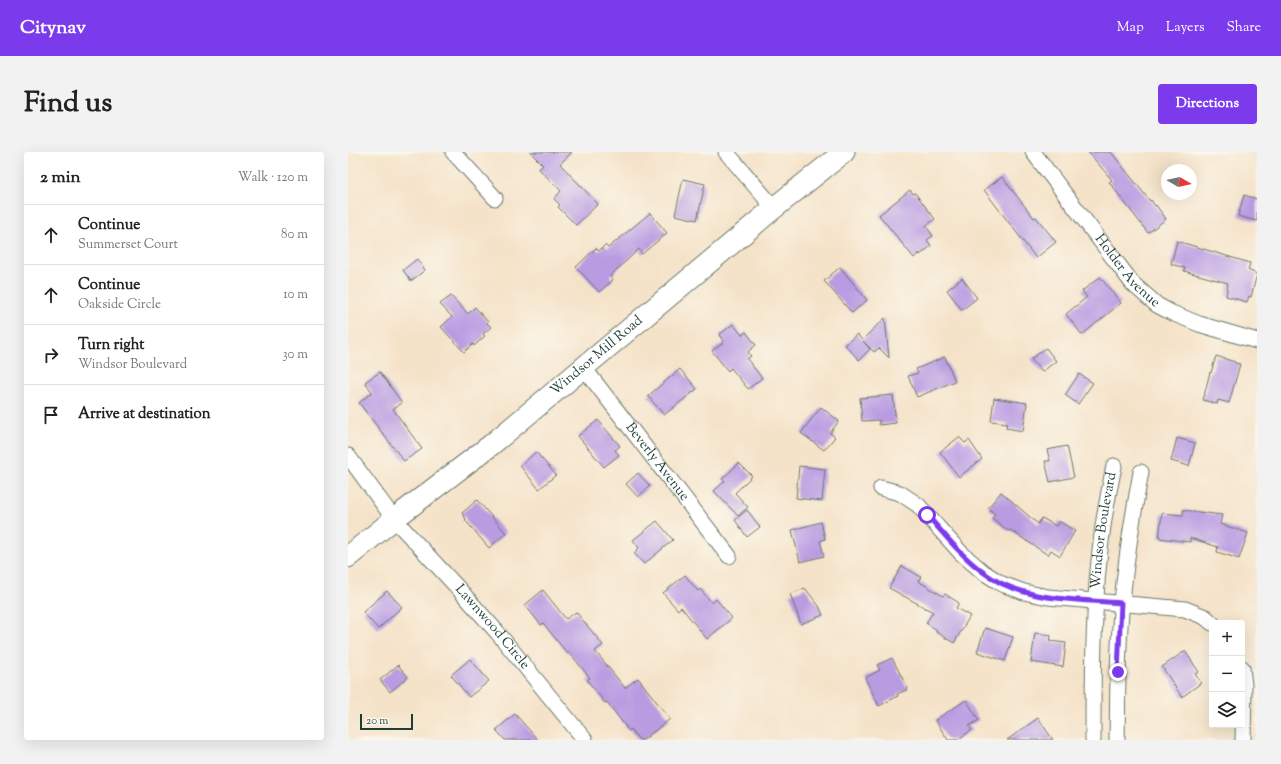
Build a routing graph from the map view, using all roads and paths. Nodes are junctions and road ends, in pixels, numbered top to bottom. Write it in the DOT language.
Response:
graph roads {
  1 [pos="453,152"];
  2 [pos="726,152"];
  3 [pos="844,152"];
  4 [pos="1033,152"];
  5 [pos="495,198"];
  6 [pos="774,208"];
  7 [pos="1257,340"];
  8 [pos="584,368"];
  9 [pos="348,456"];
  10 [pos="1114,466"];
  11 [pos="1141,472"];
  12 [pos="881,488"];
  13 [pos="394,519"];
  14 [pos="729,556"];
  15 [pos="348,558"];
  16 [pos="1096,601"];
  17 [pos="1121,603"];
  18 [pos="1209,620"];
  19 [pos="1244,692"];
  20 [pos="585,740"];
  21 [pos="1093,740"];
  22 [pos="1118,740"];
  23 [pos="1243,740"];
  1 -- 5 [label="street"];
  2 -- 6 [label="street"];
  3 -- 6 [label="main road, Windsor Mill Road"];
  4 -- 7 [label="street, Holder Avenue"];
  6 -- 8 [label="main road, Windsor Mill Road"];
  8 -- 13 [label="main road, Windsor Mill Road"];
  8 -- 14 [label="street, Beverly Avenue"];
  9 -- 13 [label="street, Lawnwood Circle"];
  10 -- 16 [label="street, Windsor Boulevard"];
  11 -- 17 [label="street, Windsor Boulevard"];
  12 -- 16 [label="street"];
  13 -- 15 [label="main road, Windsor Mill Road"];
  13 -- 20 [label="street, Lawnwood Circle"];
  16 -- 17 [label="street"];
  16 -- 21 [label="street, Windsor Boulevard"];
  17 -- 18 [label="street"];
  17 -- 22 [label="street, Windsor Boulevard"];
  19 -- 23 [label="street"];
}
